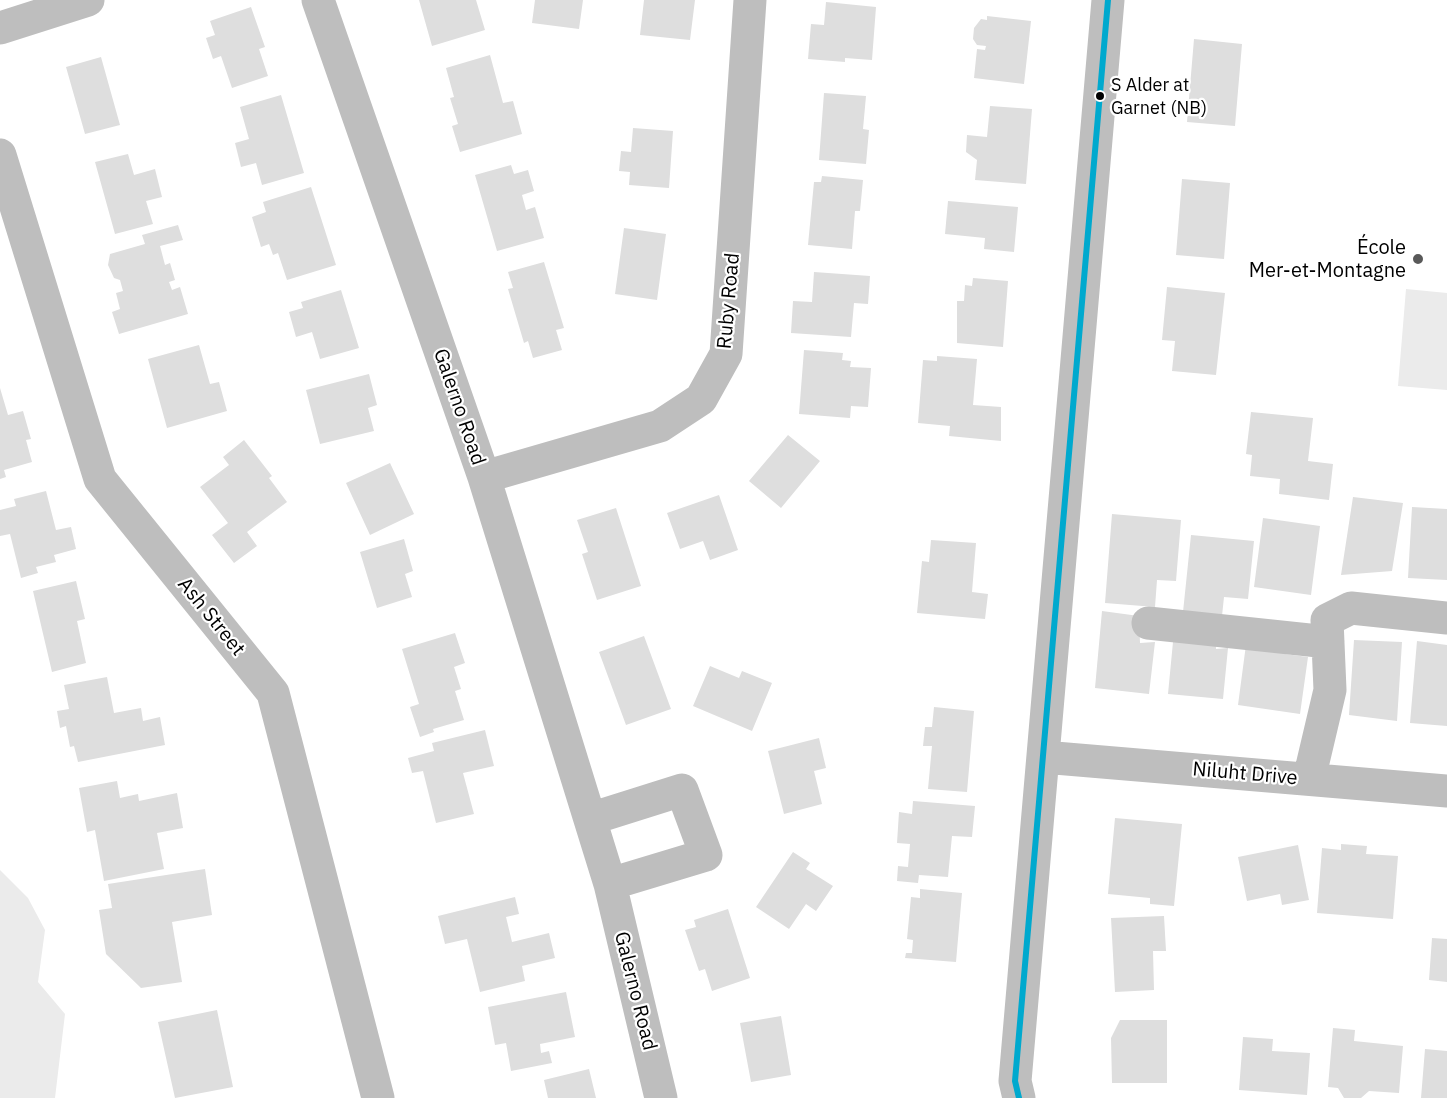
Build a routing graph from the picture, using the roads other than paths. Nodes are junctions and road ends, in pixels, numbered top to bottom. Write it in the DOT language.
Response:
graph roads {
  1 [pos="88,0"];
  2 [pos="318,0"];
  3 [pos="750,0"];
  4 [pos="1108,0"];
  5 [pos="0,28"];
  6 [pos="0,155"];
  7 [pos="484,477"];
  8 [pos="1447,618"];
  9 [pos="1148,623"];
  10 [pos="1328,642"];
  11 [pos="1043,757"];
  12 [pos="1309,779"];
  13 [pos="1447,791"];
  14 [pos="590,819"];
  15 [pos="610,884"];
  16 [pos="378,1098"];
  17 [pos="661,1098"];
  18 [pos="1019,1098"];
  1 -- 5 [label="street"];
  2 -- 7 [label="street, Galerno Road"];
  3 -- 7 [label="street, Ruby Road"];
  4 -- 11 [label="street"];
  6 -- 16 [label="street, Ash Street"];
  7 -- 14 [label="street, Galerno Road"];
  8 -- 10 [label="street"];
  9 -- 10 [label="street"];
  10 -- 12 [label="street"];
  11 -- 12 [label="street, Niluht Drive"];
  11 -- 18 [label="street"];
  12 -- 13 [label="street, Niluht Drive"];
  14 -- 15 [label="street, Galerno Road"];
  14 -- 15 [label="street"];
  15 -- 17 [label="street, Galerno Road"];
}
